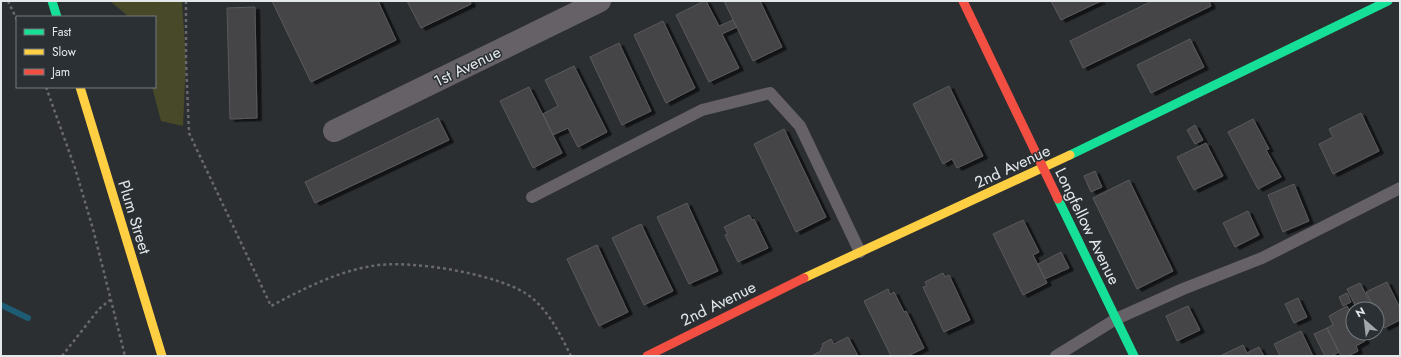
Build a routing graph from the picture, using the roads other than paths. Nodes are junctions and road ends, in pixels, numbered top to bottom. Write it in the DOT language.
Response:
graph roads {
  1 [pos="52,1"];
  2 [pos="600,1"];
  3 [pos="963,1"];
  4 [pos="1388,1"];
  5 [pos="57,16"];
  6 [pos="80,88"];
  7 [pos="334,131"];
  8 [pos="1043,168"];
  9 [pos="1400,188"];
  10 [pos="532,197"];
  11 [pos="860,252"];
  12 [pos="1116,319"];
  13 [pos="162,356"];
  14 [pos="647,356"];
  15 [pos="1056,356"];
  16 [pos="1134,356"];
  1 -- 5 [label="street"];
  2 -- 7 [label="street, 1st Avenue"];
  3 -- 8 [label="street, Longfellow Avenue"];
  4 -- 8 [label="street, 2nd Avenue"];
  6 -- 13 [label="street, Plum Street"];
  8 -- 11 [label="street, 2nd Avenue"];
  8 -- 12 [label="street, Longfellow Avenue"];
  9 -- 12 [label="lane"];
  10 -- 11 [label="lane"];
  11 -- 14 [label="street, 2nd Avenue"];
  12 -- 15 [label="lane"];
  12 -- 16 [label="street, Longfellow Avenue"];
}
